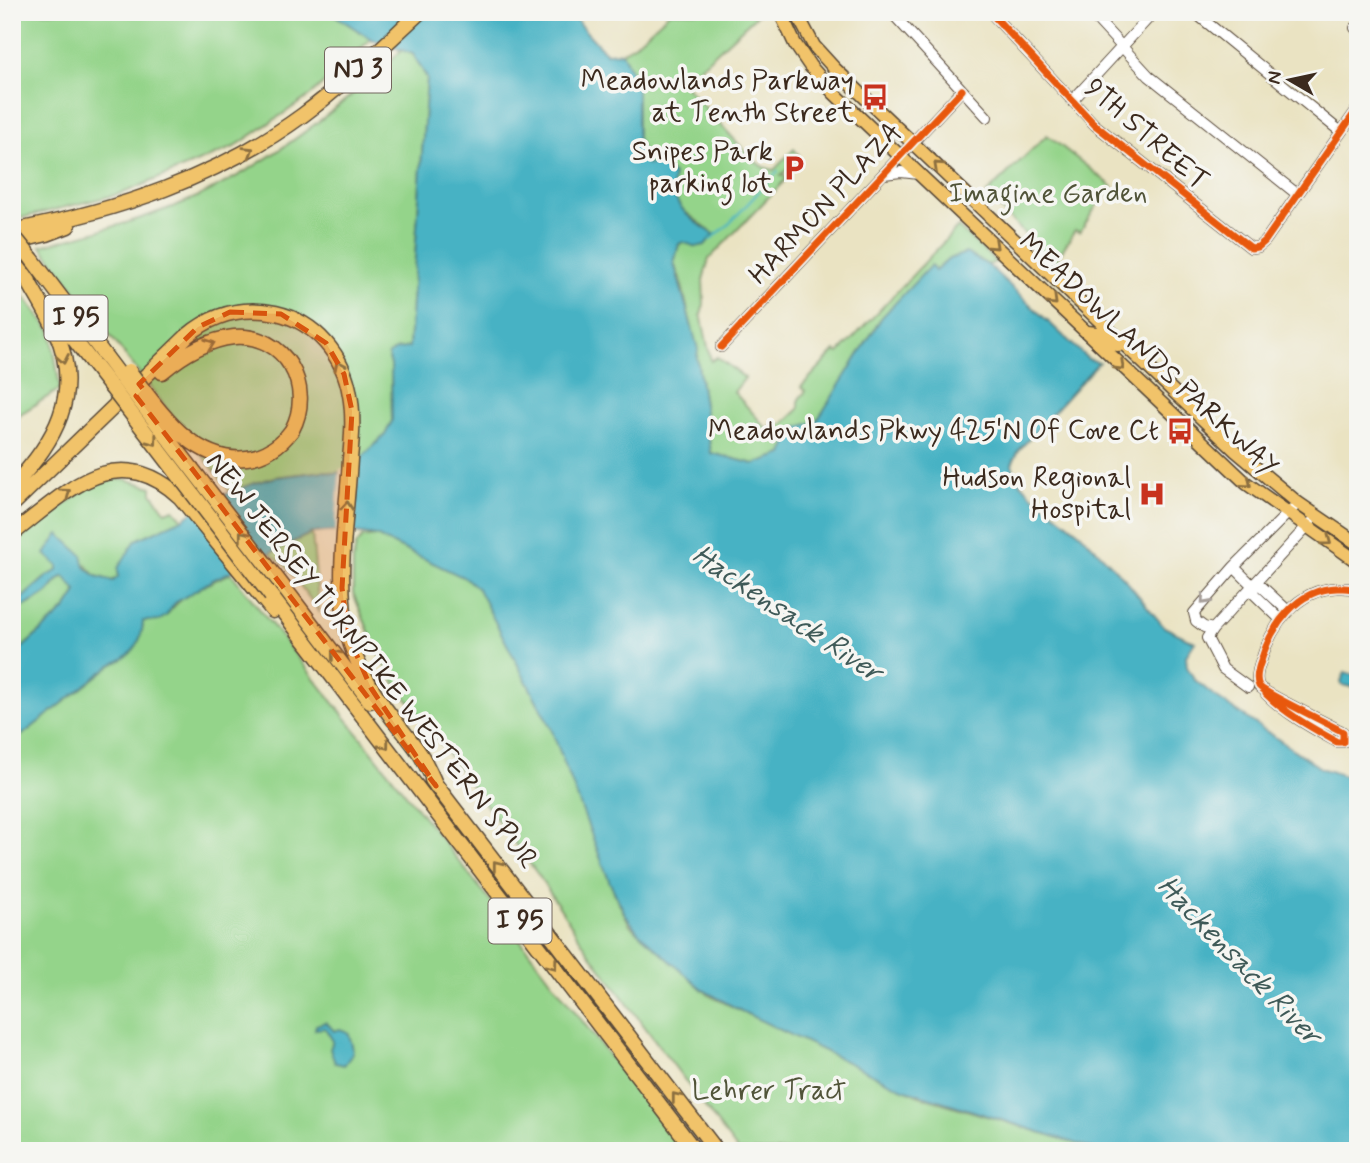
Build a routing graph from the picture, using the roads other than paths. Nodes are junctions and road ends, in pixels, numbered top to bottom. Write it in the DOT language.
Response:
graph roads {
  1 [pos="420,12"];
  2 [pos="780,12"];
  3 [pos="796,12"];
  4 [pos="891,12"];
  5 [pos="990,12"];
  6 [pos="1090,12"];
  7 [pos="1154,12"];
  8 [pos="1194,12"];
  9 [pos="1123,48"];
  10 [pos="962,90"];
  11 [pos="1072,101"];
  12 [pos="1358,108"];
  13 [pos="987,117"];
  14 [pos="1340,132"];
  15 [pos="913,143"];
  16 [pos="900,156"];
  17 [pos="883,174"];
  18 [pos="919,174"];
  19 [pos="1297,194"];
  20 [pos="114,206"];
  21 [pos="12,232"];
  22 [pos="12,242"];
  23 [pos="14,260"];
  24 [pos="25,275"];
  25 [pos="1085,332"];
  26 [pos="1126,344"];
  27 [pos="721,347"];
  28 [pos="120,378"];
  29 [pos="12,487"];
  30 [pos="1298,503"];
  31 [pos="12,505"];
  32 [pos="1288,514"];
  33 [pos="12,516"];
  34 [pos="1316,516"];
  35 [pos="1306,526"];
  36 [pos="12,534"];
  37 [pos="1358,544"];
  38 [pos="1358,562"];
  39 [pos="1234,568"];
  40 [pos="1252,585"];
  41 [pos="1358,591"];
  42 [pos="274,595"];
  43 [pos="1288,611"];
  44 [pos="1281,620"];
  45 [pos="1213,629"];
  46 [pos="1248,687"];
  47 [pos="1266,694"];
  48 [pos="436,786"];
  49 [pos="695,1151"];
  50 [pos="717,1151"];
  20 -- 1 [label="highway, NJ 3, one-way"];
  2 -- 16 [label="main road, MEADOWLANDS PARKWAY"];
  3 -- 15 [label="main road, MEADOWLANDS PARKWAY"];
  4 -- 10 [label="street"];
  5 -- 11 [label="street, 9TH STREET"];
  6 -- 9 [label="street"];
  7 -- 9 [label="street"];
  8 -- 14 [label="street"];
  9 -- 11 [label="street"];
  9 -- 19 [label="street"];
  10 -- 13 [label="street"];
  10 -- 15 [label="street, HARMON PLAZA"];
  11 -- 19 [label="street, 9TH STREET"];
  12 -- 14 [label="street"];
  14 -- 19 [label="street"];
  15 -- 16 [label="street, HARMON PLAZA"];
  26 -- 15 [label="main road, MEADOWLANDS PARKWAY, one-way"];
  16 -- 17 [label="street, HARMON PLAZA"];
  16 -- 18 [label="main road, MEADOWLANDS PARKWAY"];
  17 -- 18 [label="street"];
  17 -- 27 [label="street, HARMON PLAZA"];
  18 -- 25 [label="main road, MEADOWLANDS PARKWAY, one-way"];
  20 -- 21 [label="highway, NJ 3"];
  20 -- 22 [label="highway"];
  21 -- 28 [label="highway, NEW JERSEY TURNPIKE WESTERN SPUR / I 95, bridge"];
  23 -- 24 [label="highway, NEW JERSEY TURNPIKE WESTERN SPUR / I 95"];
  24 -- 28 [label="highway, NEW JERSEY TURNPIKE WESTERN SPUR / I 95"];
  24 -- 29 [label="highway, one-way"];
  25 -- 26 [label="main road"];
  25 -- 32 [label="main road, MEADOWLANDS PARKWAY, one-way"];
  26 -- 30 [label="main road, MEADOWLANDS PARKWAY"];
  33 -- 28 [label="highway, one-way, bridge"];
  28 -- 42 [label="highway, NEW JERSEY TURNPIKE WESTERN SPUR / I 95, bridge"];
  30 -- 32 [label="street"];
  30 -- 34 [label="main road, MEADOWLANDS PARKWAY"];
  48 -- 31 [label="highway, one-way"];
  32 -- 35 [label="main road, MEADOWLANDS PARKWAY"];
  32 -- 39 [label="street"];
  34 -- 35 [label="street"];
  34 -- 37 [label="main road, MEADOWLANDS PARKWAY"];
  35 -- 38 [label="main road, MEADOWLANDS PARKWAY, one-way"];
  35 -- 40 [label="street"];
  36 -- 42 [label="highway, one-way"];
  39 -- 40 [label="street"];
  39 -- 45 [label="street, one-way"];
  40 -- 43 [label="street"];
  40 -- 44 [label="street"];
  40 -- 45 [label="street"];
  41 -- 43 [label="street"];
  48 -- 42 [label="highway, NEW JERSEY TURNPIKE WESTERN SPUR / I 95, one-way"];
  42 -- 49 [label="highway, NEW JERSEY TURNPIKE WESTERN SPUR / I 95, one-way"];
  43 -- 44 [label="street"];
  44 -- 47 [label="street"];
  45 -- 46 [label="street"];
  47 -- 47 [label="street"];
  50 -- 48 [label="highway, NEW JERSEY TURNPIKE WESTERN SPUR / I 95, one-way"];
}
